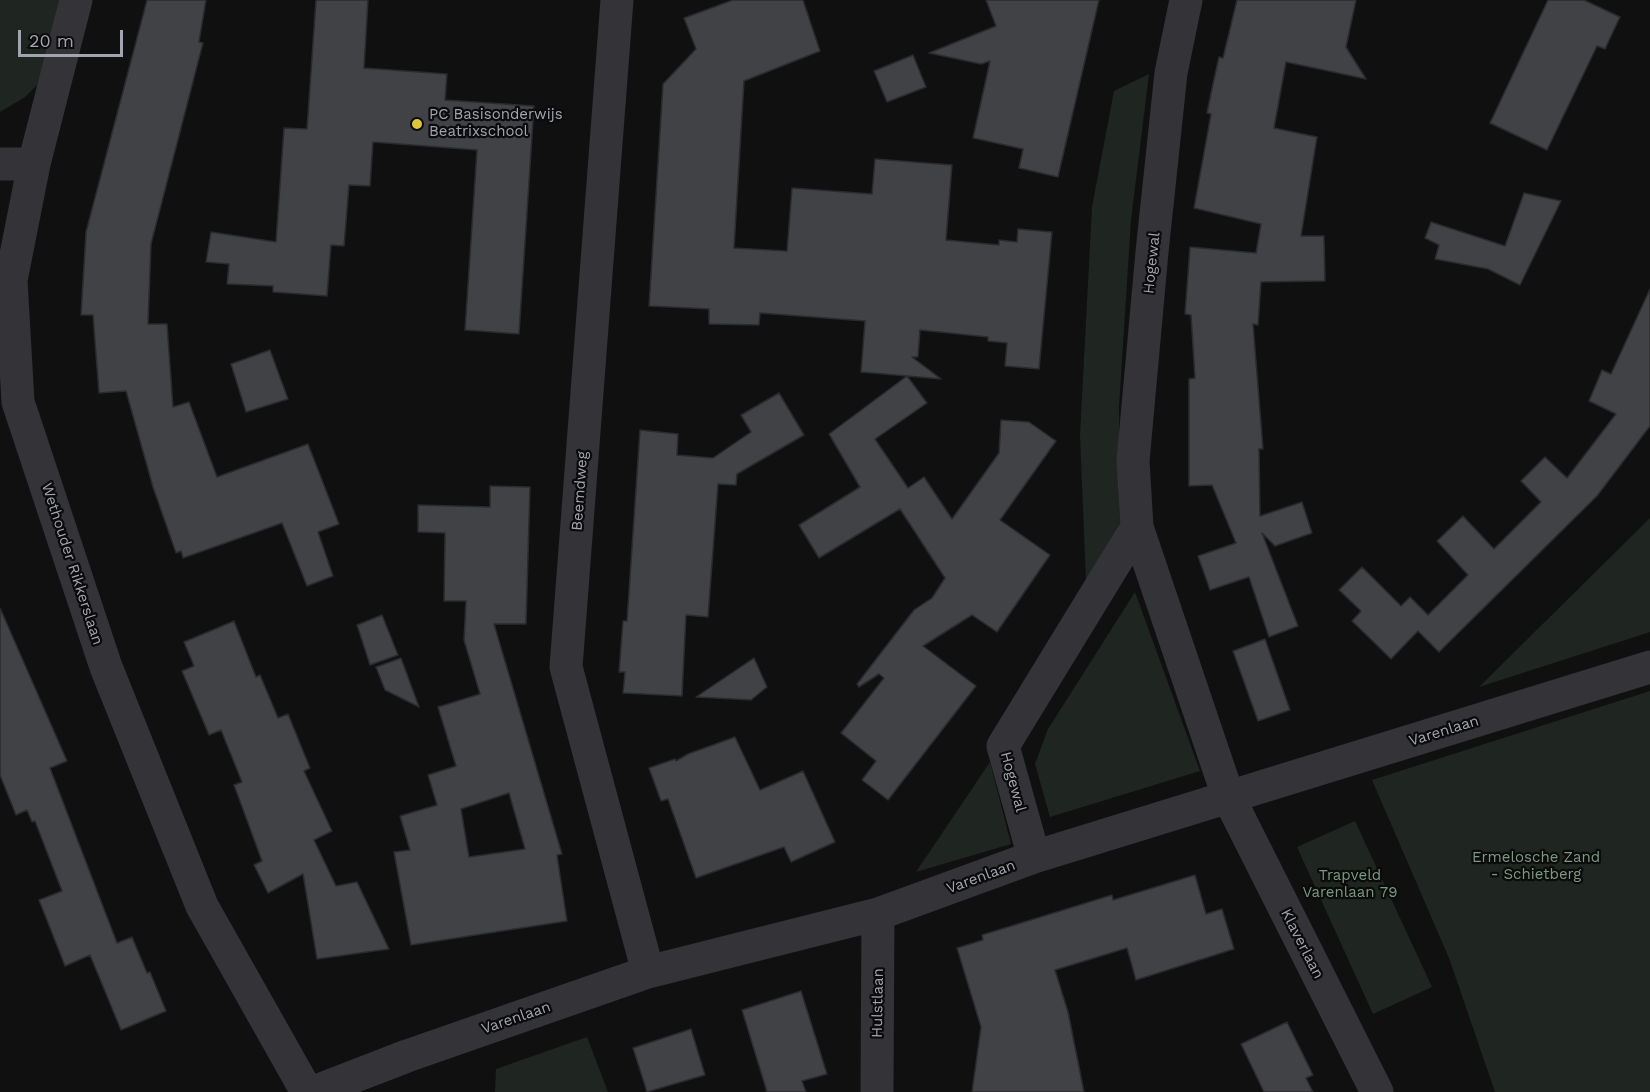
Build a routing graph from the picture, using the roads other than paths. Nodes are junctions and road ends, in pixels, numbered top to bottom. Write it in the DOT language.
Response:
graph roads {
  1 [pos="76,0"];
  2 [pos="617,0"];
  3 [pos="1186,0"];
  4 [pos="0,164"];
  5 [pos="34,164"];
  6 [pos="1137,527"];
  7 [pos="1650,667"];
  8 [pos="1228,796"];
  9 [pos="1034,857"];
  10 [pos="879,914"];
  11 [pos="648,972"];
  12 [pos="308,1092"];
  13 [pos="314,1092"];
  14 [pos="877,1092"];
  15 [pos="1377,1092"];
  1 -- 5 [label="street, Wethouder Rikkerslaan"];
  2 -- 11 [label="street, Beemdweg"];
  3 -- 6 [label="street, Hogewal"];
  4 -- 5 [label="street"];
  5 -- 12 [label="street, Wethouder Rikkerslaan"];
  6 -- 8 [label="street, Hogewal"];
  6 -- 9 [label="street, Hogewal"];
  7 -- 8 [label="street, Varenlaan"];
  8 -- 9 [label="street, Varenlaan"];
  8 -- 15 [label="street, Klaverlaan"];
  9 -- 10 [label="street, Varenlaan"];
  10 -- 11 [label="street, Varenlaan"];
  10 -- 14 [label="street, Hulstlaan"];
  11 -- 13 [label="street, Varenlaan"];
}
